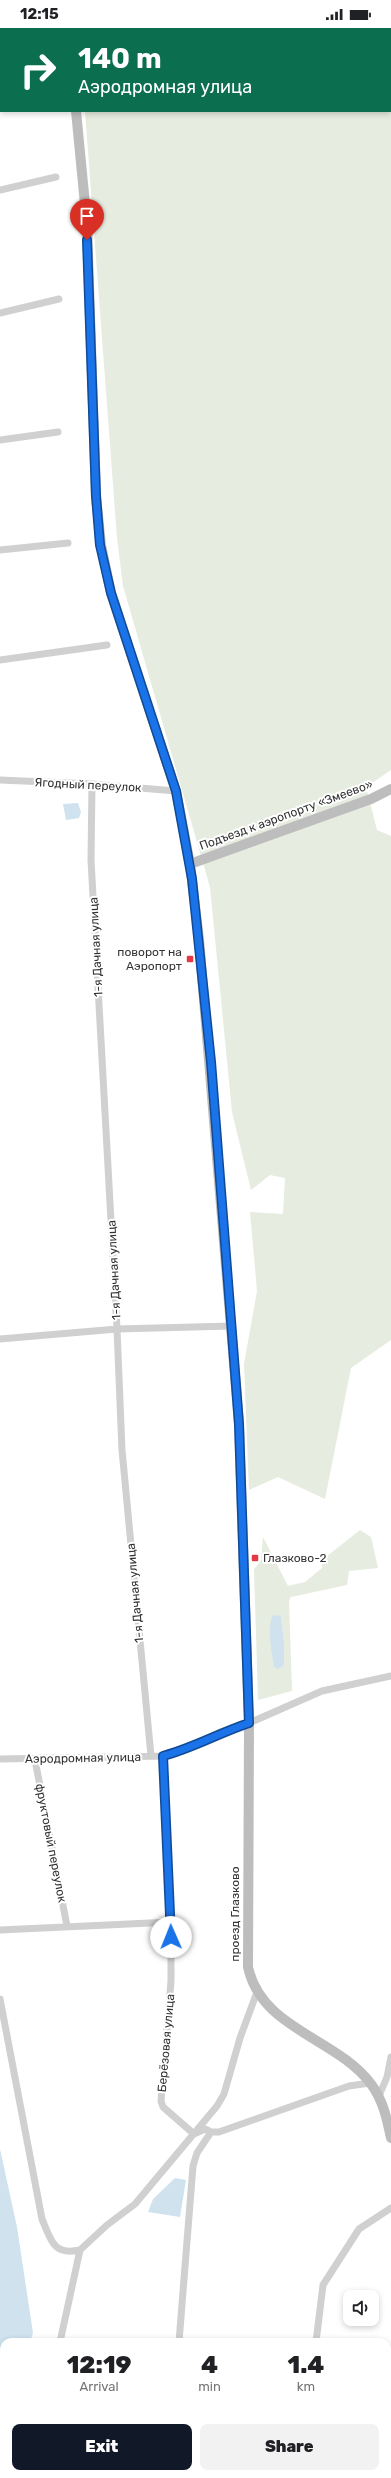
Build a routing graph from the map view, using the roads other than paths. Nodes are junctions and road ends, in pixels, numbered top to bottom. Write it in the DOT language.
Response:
graph roads {
  1 [pos="76,112"];
  2 [pos="56,177"];
  3 [pos="0,190"];
  4 [pos="59,299"];
  5 [pos="0,313"];
  6 [pos="58,432"];
  7 [pos="0,440"];
  8 [pos="68,543"];
  9 [pos="0,550"];
  10 [pos="107,645"];
  11 [pos="0,660"];
  12 [pos="0,780"];
  13 [pos="92,784"];
  14 [pos="391,789"];
  15 [pos="176,791"];
  16 [pos="190,864"];
  17 [pos="232,1326"];
  18 [pos="117,1328"];
  19 [pos="0,1339"];
  20 [pos="391,1676"];
  21 [pos="249,1723"];
  22 [pos="150,1756"];
  23 [pos="163,1756"];
  24 [pos="0,1759"];
  25 [pos="35,1760"];
  26 [pos="171,1922"];
  27 [pos="67,1926"];
  28 [pos="0,1930"];
  29 [pos="257,1992"];
  30 [pos="0,2000"];
  31 [pos="391,2057"];
  32 [pos="370,2082"];
  33 [pos="379,2096"];
  34 [pos="211,2132"];
  35 [pos="194,2134"];
  36 [pos="391,2138"];
  37 [pos="391,2208"];
  38 [pos="80,2250"];
  39 [pos="61,2338"];
  40 [pos="179,2338"];
  41 [pos="316,2338"];
  1 -- 15 [label="main road, проезд Глазково"];
  2 -- 3 [label="street"];
  4 -- 5 [label="street"];
  6 -- 7 [label="street"];
  8 -- 9 [label="street"];
  10 -- 11 [label="street"];
  12 -- 13 [label="street, Ягодный переулок"];
  13 -- 15 [label="street, Ягодный переулок"];
  13 -- 18 [label="street, 1-я Дачная улица"];
  14 -- 16 [label="main road, Подъезд к аэропорту «Змеево»"];
  15 -- 16 [label="main road, проезд Глазково"];
  16 -- 17 [label="main road, проезд Глазково"];
  17 -- 18 [label="street"];
  17 -- 21 [label="main road, проезд Глазково"];
  18 -- 19 [label="street"];
  18 -- 22 [label="street, 1-я Дачная улица"];
  20 -- 21 [label="street, Аэродромная улица"];
  21 -- 23 [label="street, Аэродромная улица"];
  21 -- 29 [label="main road, проезд Глазково"];
  22 -- 23 [label="street, Аэродромная улица"];
  22 -- 25 [label="street, Аэродромная улица"];
  23 -- 26 [label="street"];
  24 -- 25 [label="street, Аэродромная улица"];
  25 -- 27 [label="street, фруктовый переулок"];
  26 -- 27 [label="street"];
  26 -- 35 [label="street, Берёзовая улица"];
  27 -- 28 [label="street"];
  29 -- 32 [label="main road, проезд Глазково"];
  29 -- 35 [label="street"];
  30 -- 38 [label="street"];
  31 -- 33 [label="street"];
  32 -- 33 [label="main road, проезд Глазково"];
  32 -- 34 [label="street"];
  33 -- 36 [label="main road, проезд Глазково"];
  34 -- 35 [label="street"];
  34 -- 40 [label="street"];
  35 -- 38 [label="street"];
  37 -- 41 [label="street"];
  38 -- 39 [label="street"];
}
